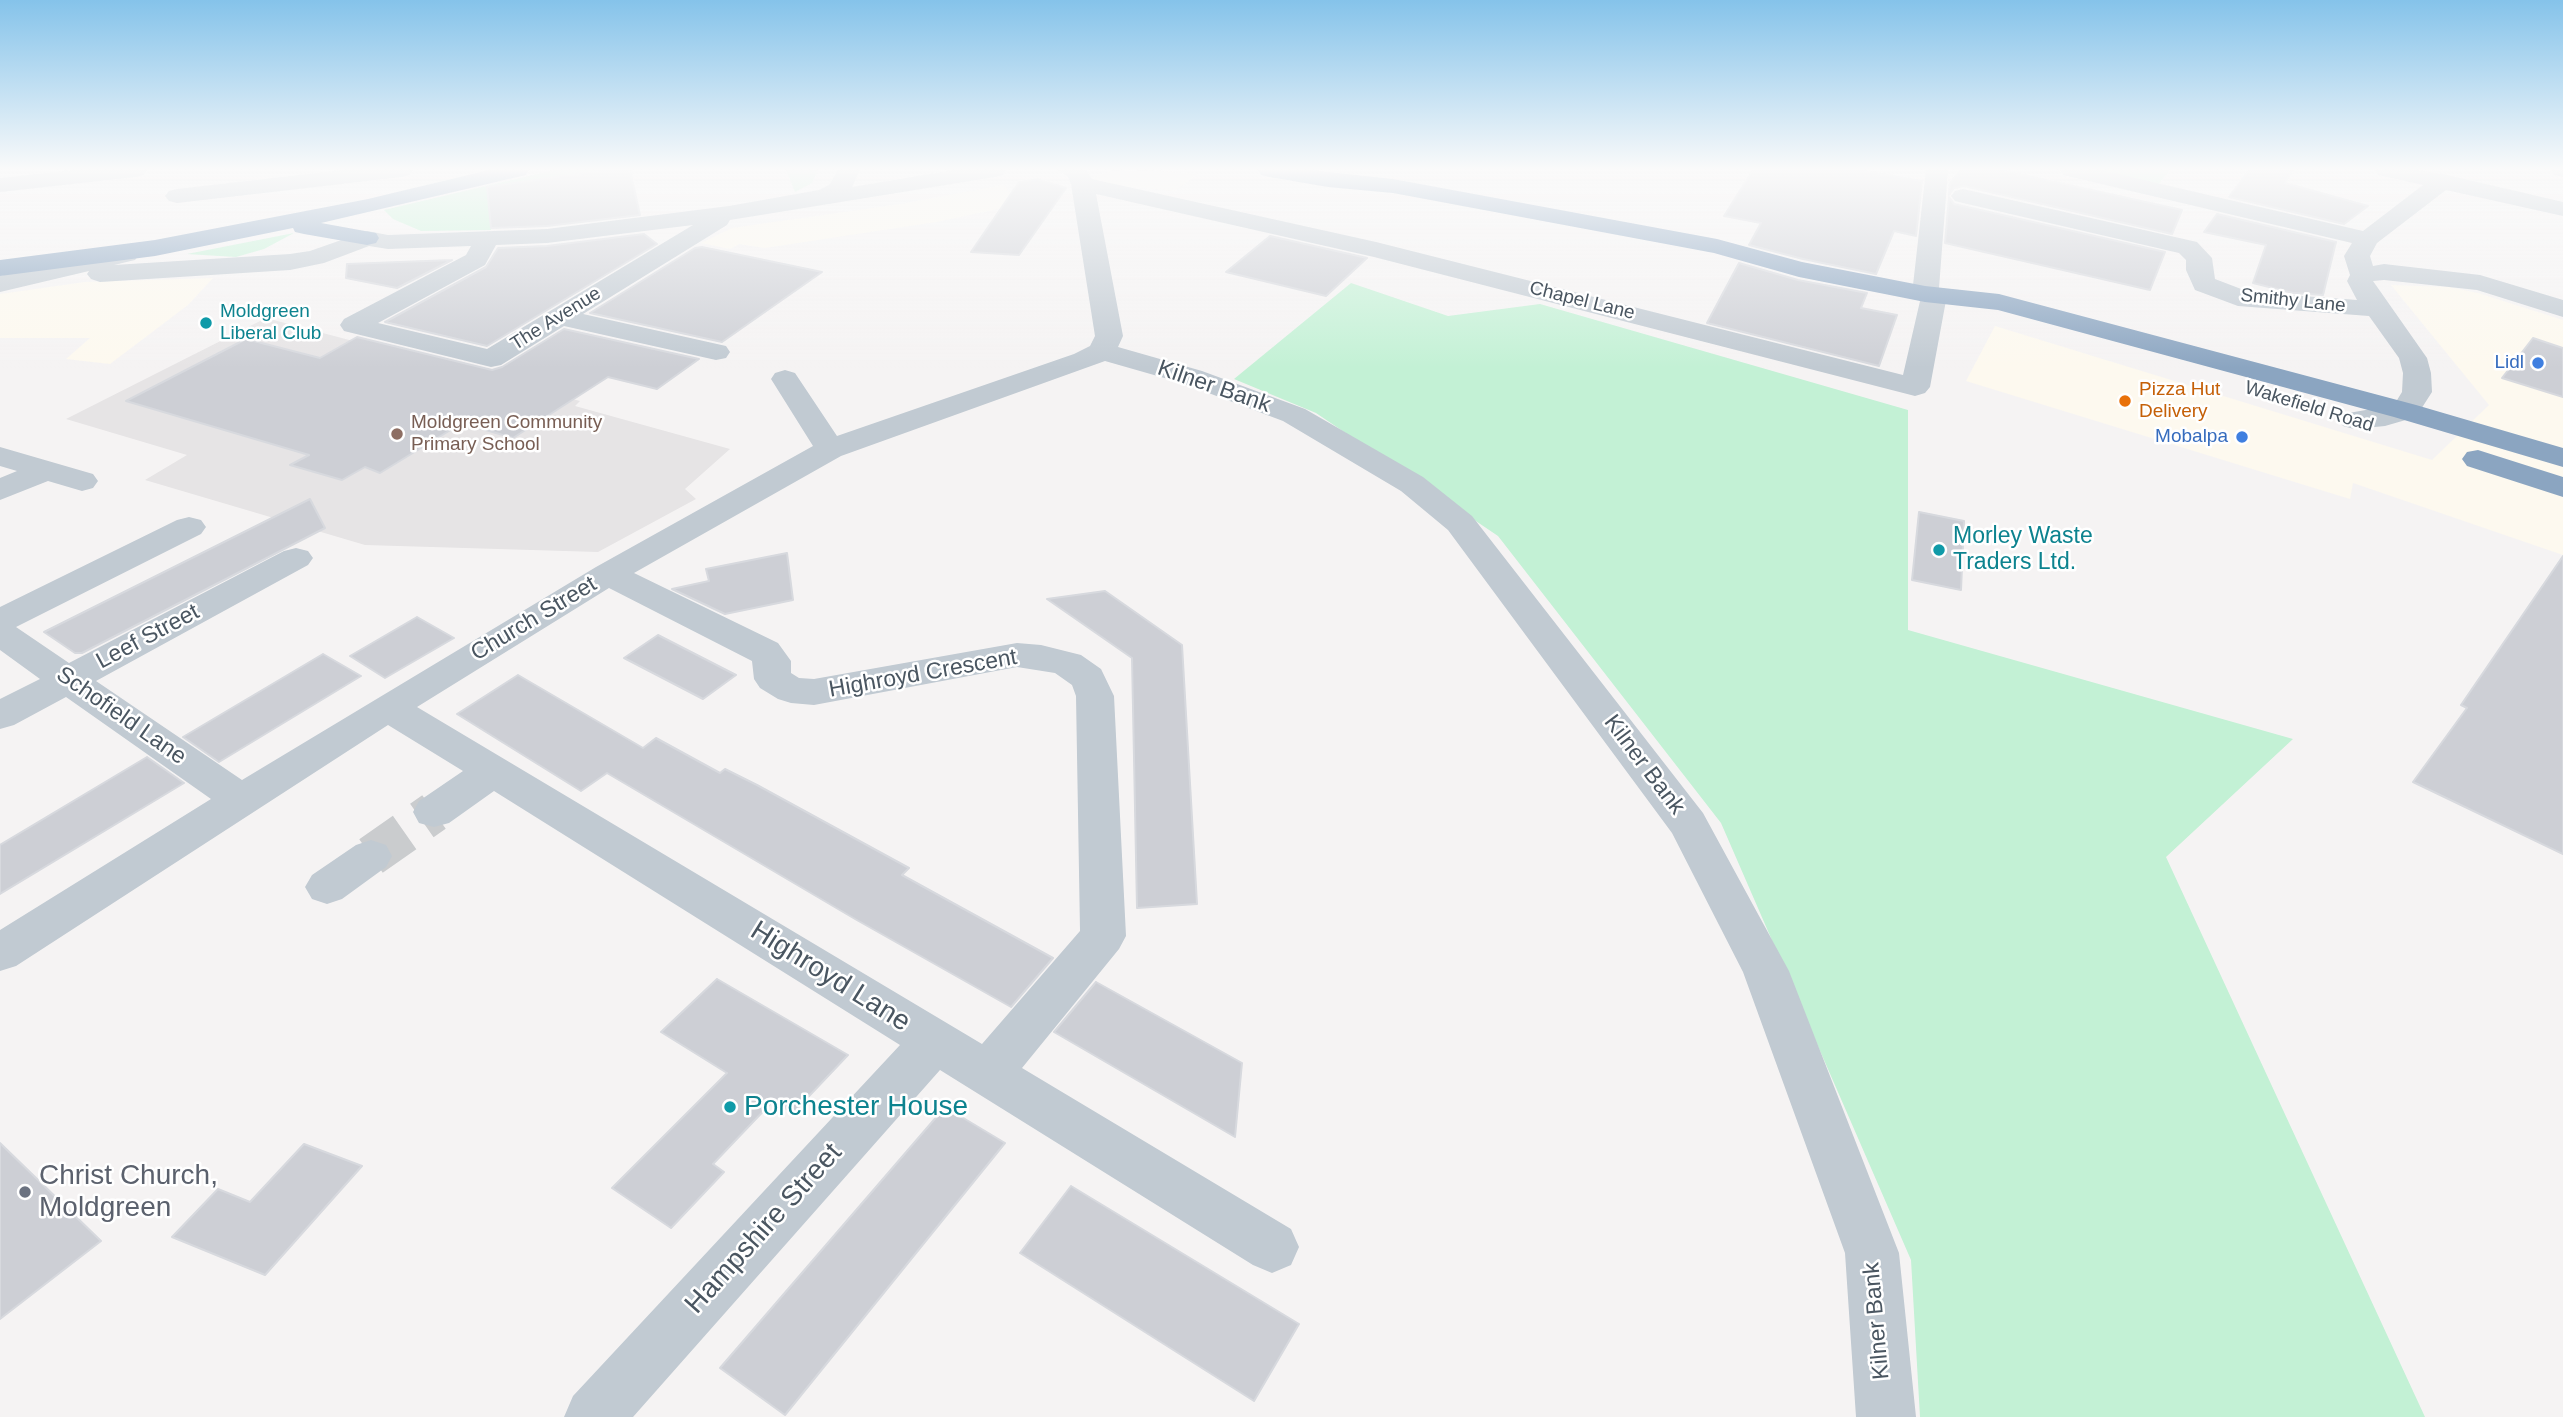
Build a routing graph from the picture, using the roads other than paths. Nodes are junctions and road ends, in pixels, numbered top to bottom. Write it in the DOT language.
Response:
graph roads {
  1 [pos="104,236"];
  2 [pos="218,236"];
  3 [pos="359,236"];
  4 [pos="517,236"];
  5 [pos="692,236"];
  6 [pos="1088,236"];
  7 [pos="1320,236"];
  8 [pos="1586,236"];
  9 [pos="1933,236"];
  10 [pos="2110,236"];
  11 [pos="2355,236"];
  12 [pos="2370,236"];
  13 [pos="368,238"];
  14 [pos="483,238"];
  15 [pos="2367,239"];
  16 [pos="67,242"];
  17 [pos="155,248"];
  18 [pos="0,249"];
  19 [pos="0,263"];
  20 [pos="0,268"];
  21 [pos="100,274"];
  22 [pos="2363,275"];
  23 [pos="0,284"];
  24 [pos="1929,294"];
  25 [pos="2378,309"];
  26 [pos="2563,309"];
  27 [pos="561,317"];
  28 [pos="1102,351"];
  29 [pos="716,352"];
  30 [pos="785,379"];
  31 [pos="2405,411"];
  32 [pos="2354,420"];
  33 [pos="830,449"];
  34 [pos="0,456"];
  35 [pos="2563,458"];
  36 [pos="46,470"];
  37 [pos="82,481"];
  38 [pos="2563,487"];
  39 [pos="0,490"];
  40 [pos="189,527"];
  41 [pos="296,558"];
  42 [pos="608,574"];
  43 [pos="0,621"];
  44 [pos="0,633"];
  45 [pos="68,680"];
  46 [pos="388,706"];
  47 [pos="0,716"];
  48 [pos="494,770"];
  49 [pos="241,800"];
  50 [pos="435,812"];
  51 [pos="372,856"];
  52 [pos="327,887"];
  53 [pos="0,953"];
  54 [pos="935,1041"];
  55 [pos="988,1073"];
  56 [pos="1272,1247"];
  57 [pos="594,1417"];
  58 [pos="1886,1417"];
  1 -- 16 [label="highway"];
  2 -- 17 [label="highway"];
  3 -- 13 [label="highway"];
  4 -- 14 [label="street"];
  5 -- 27 [label="street, The Avenue"];
  6 -- 28 [label="street"];
  7 -- 24 [label="street, Chapel Lane"];
  8 -- 24 [label="highway, Wakefield Road"];
  9 -- 24 [label="street"];
  10 -- 25 [label="street, Smithy Lane"];
  11 -- 15 [label="street"];
  12 -- 15 [label="street"];
  13 -- 14 [label="street"];
  13 -- 21 [label="street"];
  14 -- 27 [label="street, The Avenue"];
  15 -- 22 [label="street, Smithy Lane"];
  16 -- 18 [label="highway"];
  16 -- 19 [label="street"];
  17 -- 20 [label="highway"];
  17 -- 23 [label="street"];
  22 -- 25 [label="street, Smithy Lane"];
  22 -- 26 [label="street"];
  24 -- 31 [label="highway, Wakefield Road"];
  24 -- 32 [label="highway, Wakefield Road"];
  25 -- 31 [label="street, Smithy Lane"];
  27 -- 29 [label="street"];
  28 -- 33 [label="street, Church Street"];
  28 -- 58 [label="street, Kilner Bank"];
  30 -- 33 [label="street"];
  31 -- 32 [label="street"];
  31 -- 35 [label="highway, Wakefield Road"];
  32 -- 38 [label="highway, Wakefield Road"];
  33 -- 42 [label="street, Church Street"];
  34 -- 36 [label="street"];
  36 -- 37 [label="street"];
  36 -- 39 [label="street"];
  40 -- 43 [label="street"];
  41 -- 45 [label="street, Leef Street"];
  42 -- 46 [label="street, Church Street"];
  42 -- 55 [label="street, Highroyd Crescent"];
  44 -- 45 [label="street, Schofield Lane"];
  45 -- 47 [label="street, Leef Street"];
  45 -- 49 [label="street, Schofield Lane"];
  46 -- 48 [label="street, Highroyd Lane"];
  46 -- 49 [label="street, Church Street"];
  48 -- 50 [label="street"];
  48 -- 54 [label="street, Highroyd Lane"];
  49 -- 53 [label="street, Church Street"];
  51 -- 52 [label="street"];
  54 -- 55 [label="street, Highroyd Lane"];
  54 -- 57 [label="street, Hampshire Street"];
  55 -- 56 [label="street, Highroyd Lane"];
}
